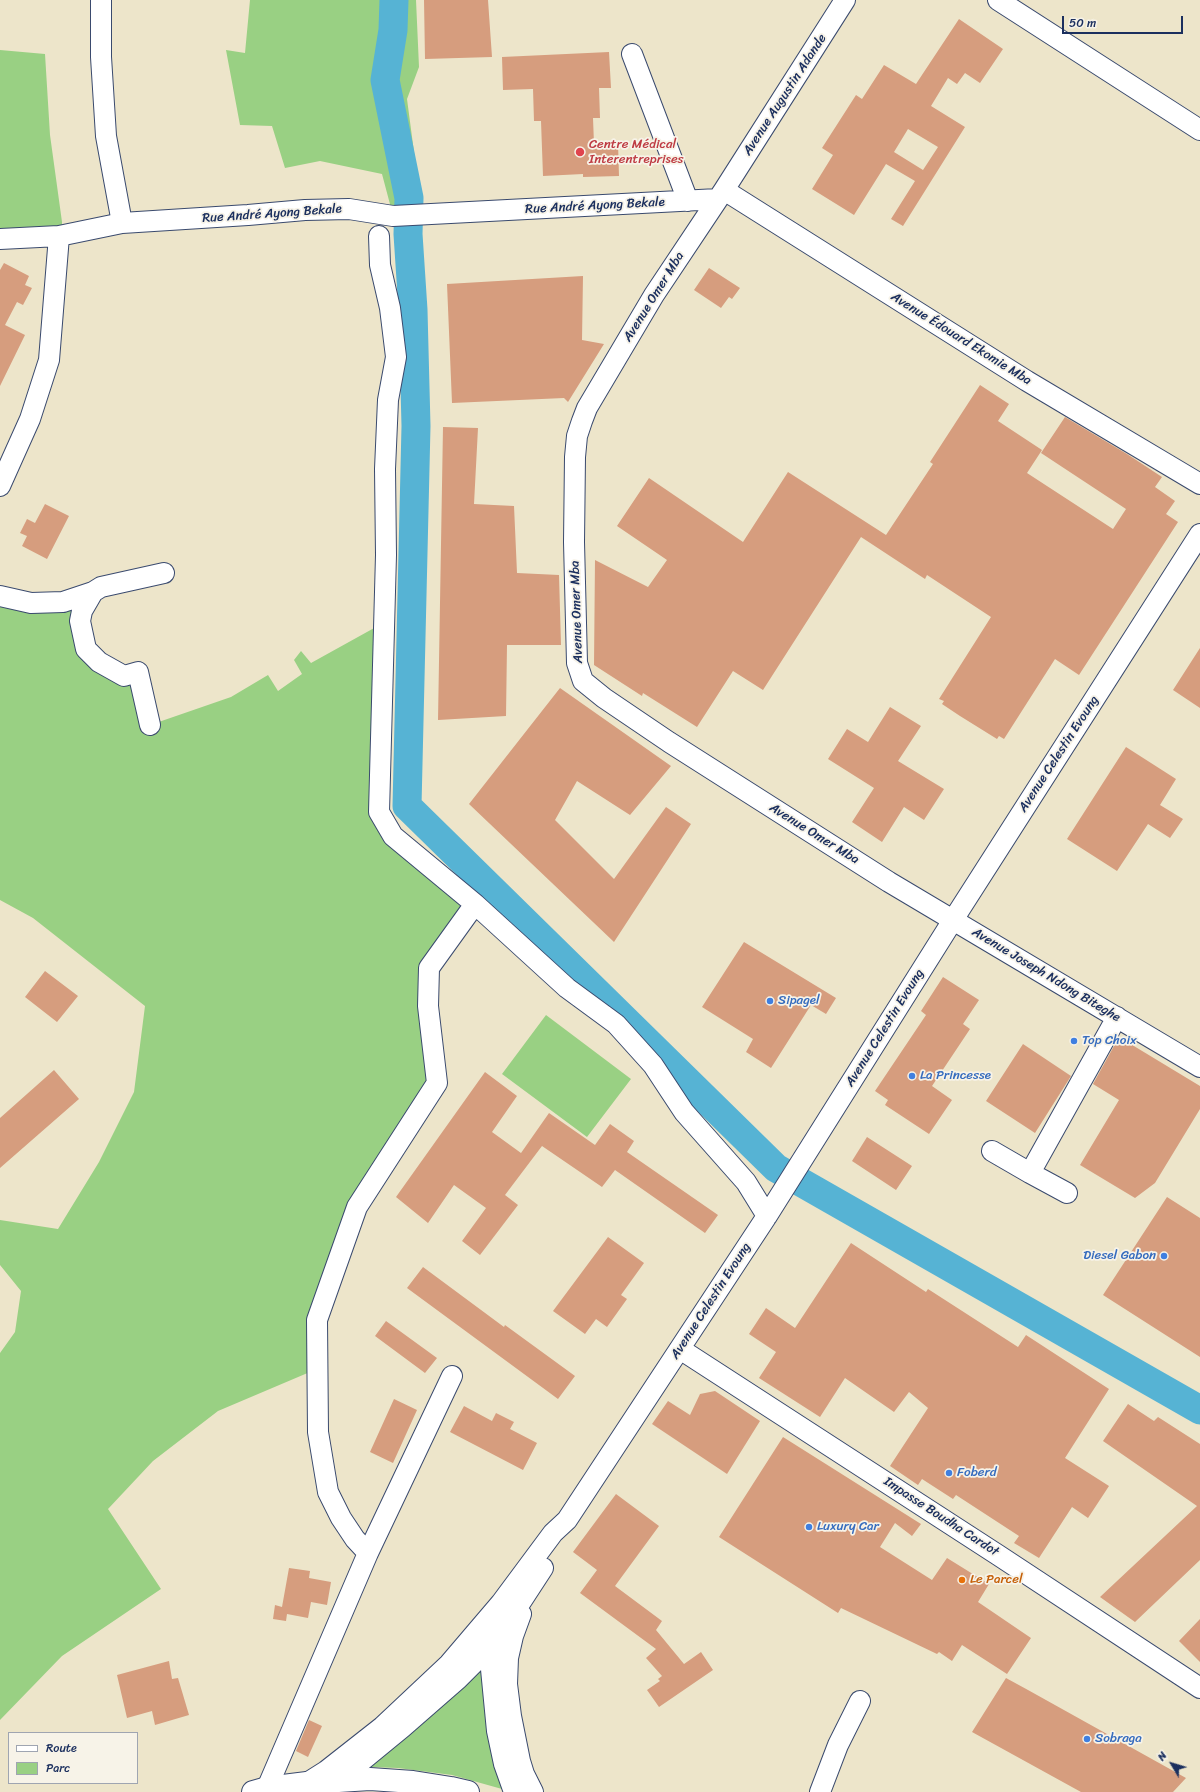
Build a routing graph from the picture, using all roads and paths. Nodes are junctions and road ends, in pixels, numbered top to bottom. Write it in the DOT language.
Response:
graph roads {
  1 [pos="101,0"];
  2 [pos="845,0"];
  3 [pos="998,0"];
  4 [pos="632,54"];
  5 [pos="1200,130"];
  6 [pos="721,195"];
  7 [pos="688,201"];
  8 [pos="122,223"];
  9 [pos="59,236"];
  10 [pos="378,236"];
  11 [pos="0,239"];
  12 [pos="1200,484"];
  13 [pos="0,486"];
  14 [pos="1200,534"];
  15 [pos="164,573"];
  16 [pos="93,592"];
  17 [pos="0,596"];
  18 [pos="150,725"];
  19 [pos="475,904"];
  20 [pos="953,920"];
  21 [pos="1117,1017"];
  22 [pos="1200,1067"];
  23 [pos="992,1151"];
  24 [pos="1030,1173"];
  25 [pos="1067,1193"];
  26 [pos="767,1216"];
  27 [pos="680,1349"];
  28 [pos="452,1376"];
  29 [pos="567,1520"];
  30 [pos="368,1553"];
  31 [pos="534,1581"];
  32 [pos="501,1603"];
  33 [pos="493,1642"];
  34 [pos="1200,1688"];
  35 [pos="860,1701"];
  36 [pos="336,1782"];
  37 [pos="307,1783"];
  38 [pos="260,1790"];
  39 [pos="468,1792"];
  40 [pos="514,1792"];
  41 [pos="533,1792"];
  42 [pos="820,1792"];
  1 -- 8 [label="street"];
  2 -- 6 [label="street, Avenue Augustin Adande"];
  3 -- 5 [label="street"];
  4 -- 7 [label="street"];
  6 -- 7 [label="street, Rue André Ayong Bekale"];
  6 -- 12 [label="street, Avenue Édouard Ekomie Mba"];
  6 -- 20 [label="street, Avenue Omer Mba"];
  7 -- 8 [label="street, Rue André Ayong Bekale"];
  8 -- 9 [label="street, Rue André Ayong Bekale"];
  9 -- 11 [label="street, Rue André Ayong Bekale"];
  9 -- 13 [label="street"];
  10 -- 19 [label="street"];
  14 -- 20 [label="street, Avenue Celestin Evoung"];
  15 -- 16 [label="street"];
  16 -- 17 [label="street"];
  16 -- 18 [label="street"];
  19 -- 26 [label="street"];
  19 -- 30 [label="street"];
  20 -- 21 [label="street, Avenue Joseph Ndong Biteghe"];
  20 -- 26 [label="street, Avenue Celestin Evoung"];
  21 -- 22 [label="street, Avenue Joseph Ndong Biteghe"];
  21 -- 24 [label="street"];
  23 -- 24 [label="street"];
  24 -- 25 [label="street"];
  26 -- 27 [label="street, Avenue Celestin Evoung"];
  27 -- 29 [label="street, Avenue Celestin Evoung"];
  27 -- 34 [label="street, Impasse Boudha Cardot"];
  28 -- 30 [label="street"];
  29 -- 31 [label="street"];
  29 -- 32 [label="street"];
  30 -- 38 [label="street"];
  31 -- 33 [label="street"];
  31 -- 41 [label="street"];
  32 -- 33 [label="street"];
  32 -- 37 [label="street"];
  33 -- 36 [label="street"];
  33 -- 40 [label="street"];
  35 -- 42 [label="street"];
  36 -- 37 [label="main road"];
  36 -- 39 [label="main road"];
  37 -- 38 [label="main road"];
}
